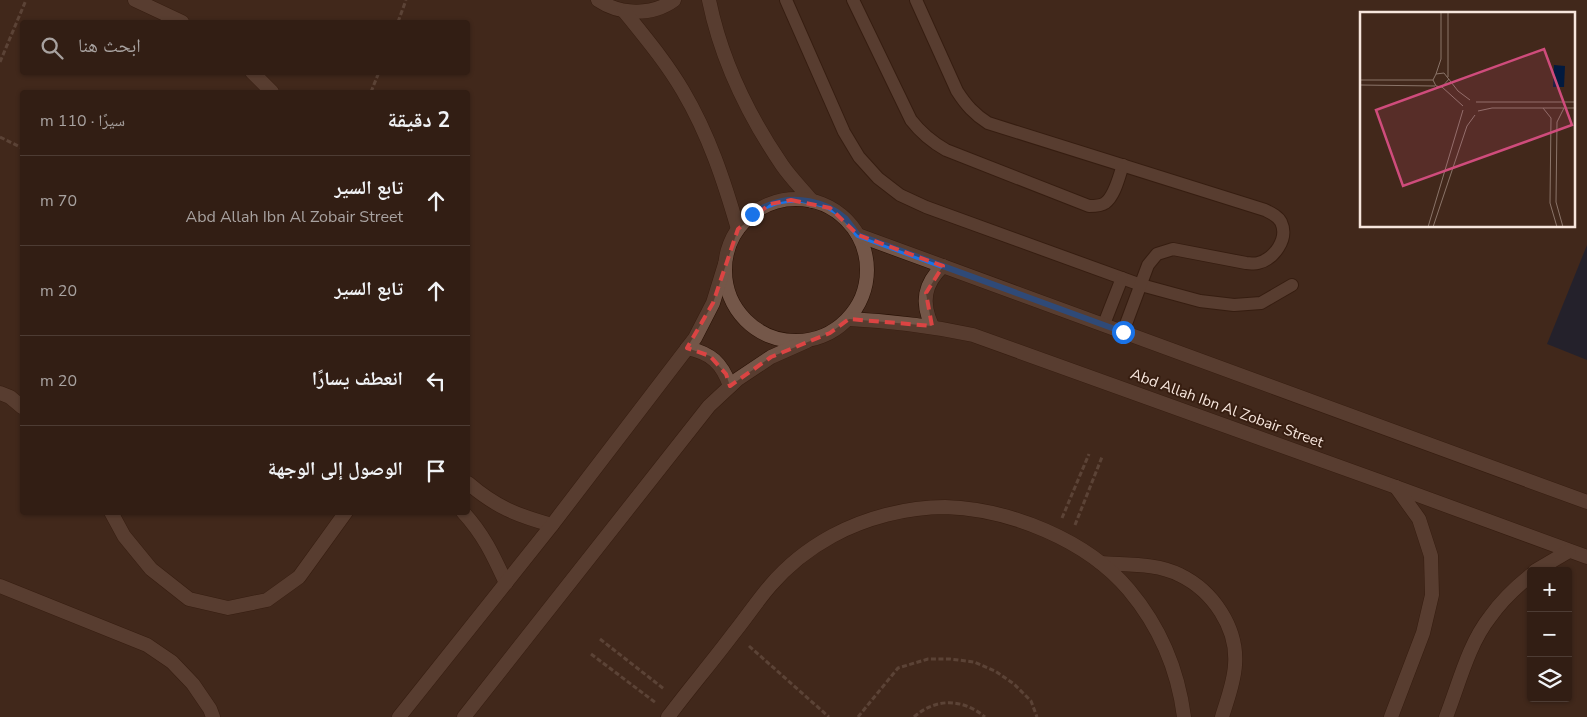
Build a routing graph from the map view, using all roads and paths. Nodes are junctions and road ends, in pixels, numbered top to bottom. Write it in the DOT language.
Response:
graph roads {
  1 [pos="26,0"];
  2 [pos="135,0"];
  3 [pos="406,0"];
  4 [pos="598,0"];
  5 [pos="674,0"];
  6 [pos="709,0"];
  7 [pos="786,0"];
  8 [pos="853,0"];
  9 [pos="916,0"];
  10 [pos="624,11"];
  11 [pos="178,20"];
  12 [pos="399,20"];
  13 [pos="0,62"];
  14 [pos="255,75"];
  15 [pos="378,75"];
  16 [pos="270,90"];
  17 [pos="372,90"];
  18 [pos="0,137"];
  19 [pos="20,147"];
  20 [pos="1122,165"];
  21 [pos="812,201"];
  22 [pos="738,229"];
  23 [pos="858,235"];
  24 [pos="725,264"];
  25 [pos="943,266"];
  26 [pos="1122,278"];
  27 [pos="1141,285"];
  28 [pos="1292,286"];
  29 [pos="849,319"];
  30 [pos="1104,324"];
  31 [pos="932,326"];
  32 [pos="1123,332"];
  33 [pos="808,341"];
  34 [pos="687,348"];
  35 [pos="730,386"];
  36 [pos="0,393"];
  37 [pos="20,406"];
  38 [pos="1089,454"];
  39 [pos="1102,457"];
  40 [pos="470,485"];
  41 [pos="1396,486"];
  42 [pos="1587,502"];
  43 [pos="113,515"];
  44 [pos="344,515"];
  45 [pos="466,515"];
  46 [pos="552,525"];
  47 [pos="1055,534"];
  48 [pos="1068,542"];
  49 [pos="1569,551"];
  50 [pos="1587,557"];
  51 [pos="1101,563"];
  52 [pos="1542,567"];
  53 [pos="1527,577"];
  54 [pos="506,583"];
  55 [pos="0,586"];
  56 [pos="734,633"];
  57 [pos="600,639"];
  58 [pos="591,654"];
  59 [pos="680,701"];
  60 [pos="669,716"];
  61 [pos="213,717"];
  62 [pos="399,717"];
  63 [pos="464,717"];
  64 [pos="829,717"];
  65 [pos="858,717"];
  66 [pos="914,717"];
  67 [pos="986,717"];
  68 [pos="1037,717"];
  69 [pos="1184,717"];
  70 [pos="1222,717"];
  71 [pos="1391,717"];
  72 [pos="1446,717"];
  1 -- 13 [label="path"];
  2 -- 11 [label="street"];
  3 -- 12 [label="path"];
  4 -- 10 [label="street"];
  5 -- 10 [label="street"];
  6 -- 21 [label="street"];
  7 -- 26 [label="lane"];
  8 -- 20 [label="lane"];
  9 -- 20 [label="lane"];
  10 -- 22 [label="street"];
  14 -- 16 [label="street"];
  15 -- 17 [label="path"];
  18 -- 19 [label="path"];
  20 -- 27 [label="lane"];
  21 -- 22 [label="street"];
  21 -- 23 [label="street"];
  22 -- 24 [label="street"];
  23 -- 25 [label="street"];
  23 -- 29 [label="street"];
  24 -- 33 [label="street"];
  24 -- 34 [label="street"];
  25 -- 30 [label="street"];
  25 -- 31 [label="street"];
  26 -- 27 [label="lane"];
  26 -- 30 [label="lane"];
  27 -- 28 [label="lane"];
  27 -- 32 [label="lane"];
  29 -- 31 [label="street, Abd Allah Ibn Al Zobair Street"];
  29 -- 33 [label="street"];
  30 -- 32 [label="street"];
  31 -- 41 [label="street, Abd Allah Ibn Al Zobair Street"];
  32 -- 42 [label="street"];
  33 -- 35 [label="street"];
  34 -- 35 [label="street"];
  34 -- 46 [label="street"];
  35 -- 63 [label="street"];
  36 -- 37 [label="street"];
  38 -- 47 [label="path"];
  39 -- 48 [label="path"];
  40 -- 46 [label="street"];
  41 -- 49 [label="street, Abd Allah Ibn Al Zobair Street"];
  41 -- 71 [label="street"];
  43 -- 44 [label="street"];
  45 -- 54 [label="street"];
  46 -- 54 [label="street"];
  47 -- 48 [label="street"];
  47 -- 56 [label="street"];
  48 -- 51 [label="street"];
  49 -- 50 [label="street, Abd Allah Ibn Al Zobair Street"];
  49 -- 52 [label="street"];
  51 -- 69 [label="street"];
  51 -- 70 [label="street"];
  53 -- 72 [label="street"];
  54 -- 62 [label="street"];
  55 -- 61 [label="street"];
  56 -- 59 [label="street"];
  56 -- 64 [label="path"];
  57 -- 59 [label="path"];
  58 -- 60 [label="path"];
  59 -- 60 [label="street"];
  65 -- 68 [label="path"];
  66 -- 67 [label="path"];
}
